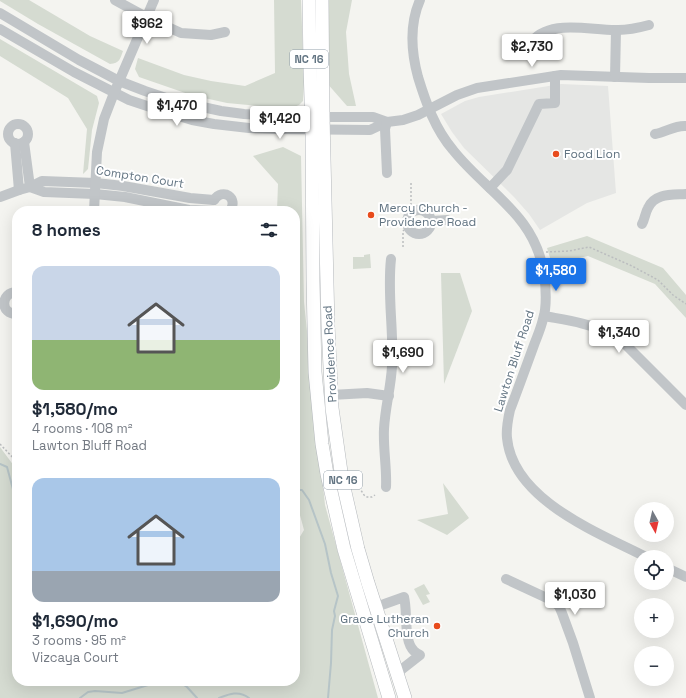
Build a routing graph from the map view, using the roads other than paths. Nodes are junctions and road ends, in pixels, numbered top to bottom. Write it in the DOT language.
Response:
graph roads {
  1 [pos="115,0"];
  2 [pos="154,0"];
  3 [pos="309,0"];
  4 [pos="322,0"];
  5 [pos="420,0"];
  6 [pos="0,13"];
  7 [pos="146,17"];
  8 [pos="648,25"];
  9 [pos="0,29"];
  10 [pos="616,30"];
  11 [pos="225,32"];
  12 [pos="529,45"];
  13 [pos="554,76"];
  14 [pos="615,77"];
  15 [pos="686,78"];
  16 [pos="119,81"];
  17 [pos="114,93"];
  18 [pos="429,109"];
  19 [pos="387,122"];
  20 [pos="318,123"];
  21 [pos="686,126"];
  22 [pos="655,134"];
  23 [pos="387,173"];
  24 [pos="96,182"];
  25 [pos="30,187"];
  26 [pos="490,188"];
  27 [pos="19,190"];
  28 [pos="155,192"];
  29 [pos="96,194"];
  30 [pos="686,194"];
  31 [pos="0,197"];
  32 [pos="214,200"];
  33 [pos="154,203"];
  34 [pos="95,206"];
  35 [pos="169,206"];
  36 [pos="212,206"];
  37 [pos="233,206"];
  38 [pos="446,220"];
  39 [pos="432,221"];
  40 [pos="642,224"];
  41 [pos="391,259"];
  42 [pos="12,293"];
  43 [pos="12,314"];
  44 [pos="544,316"];
  45 [pos="331,395"];
  46 [pos="388,396"];
  47 [pos="686,405"];
  48 [pos="386,487"];
  49 [pos="634,551"];
  50 [pos="674,572"];
  51 [pos="506,578"];
  52 [pos="686,578"];
  53 [pos="376,607"];
  54 [pos="397,673"];
  55 [pos="389,698"];
  56 [pos="405,698"];
  57 [pos="590,698"];
  1 -- 7 [label="street"];
  2 -- 7 [label="street"];
  3 -- 20 [label="main road, Providence Road / NC 16"];
  4 -- 20 [label="main road, Providence Road / NC 16"];
  5 -- 18 [label="street, Lawton Bluff Road"];
  6 -- 16 [label="street"];
  7 -- 11 [label="street"];
  7 -- 16 [label="street"];
  8 -- 10 [label="street"];
  9 -- 17 [label="street"];
  10 -- 12 [label="street"];
  10 -- 14 [label="street"];
  13 -- 14 [label="street"];
  13 -- 18 [label="street"];
  13 -- 26 [label="street"];
  14 -- 15 [label="street"];
  16 -- 17 [label="street"];
  16 -- 20 [label="street"];
  17 -- 20 [label="street"];
  17 -- 24 [label="street"];
  18 -- 19 [label="street"];
  18 -- 26 [label="street, Lawton Bluff Road"];
  19 -- 20 [label="street"];
  19 -- 23 [label="street"];
  20 -- 45 [label="main road, Providence Road / NC 16"];
  20 -- 55 [label="main road, Providence Road / NC 16"];
  21 -- 22 [label="street"];
  24 -- 25 [label="street, Compton Court"];
  24 -- 28 [label="street, Compton Court"];
  24 -- 29 [label="street"];
  25 -- 27 [label="street, Compton Court"];
  25 -- 27 [label="street"];
  25 -- 29 [label="street, Compton Court"];
  26 -- 44 [label="street, Lawton Bluff Road"];
  27 -- 31 [label="street, Compton Court"];
  28 -- 32 [label="street, Compton Court"];
  28 -- 33 [label="street"];
  29 -- 33 [label="street, Compton Court"];
  29 -- 34 [label="street"];
  30 -- 40 [label="street"];
  32 -- 36 [label="street"];
  32 -- 37 [label="street, Compton Court"];
  33 -- 35 [label="street, Compton Court"];
  38 -- 39 [label="street"];
  41 -- 46 [label="street"];
  42 -- 43 [label="street"];
  44 -- 47 [label="street"];
  44 -- 49 [label="street, Lawton Bluff Road"];
  45 -- 46 [label="street"];
  45 -- 53 [label="main road, Providence Road / NC 16"];
  46 -- 48 [label="street"];
  50 -- 52 [label="street"];
  51 -- 57 [label="street"];
  53 -- 54 [label="main road, Providence Road / NC 16"];
  53 -- 54 [label="street"];
  54 -- 56 [label="main road, Providence Road / NC 16"];
}
